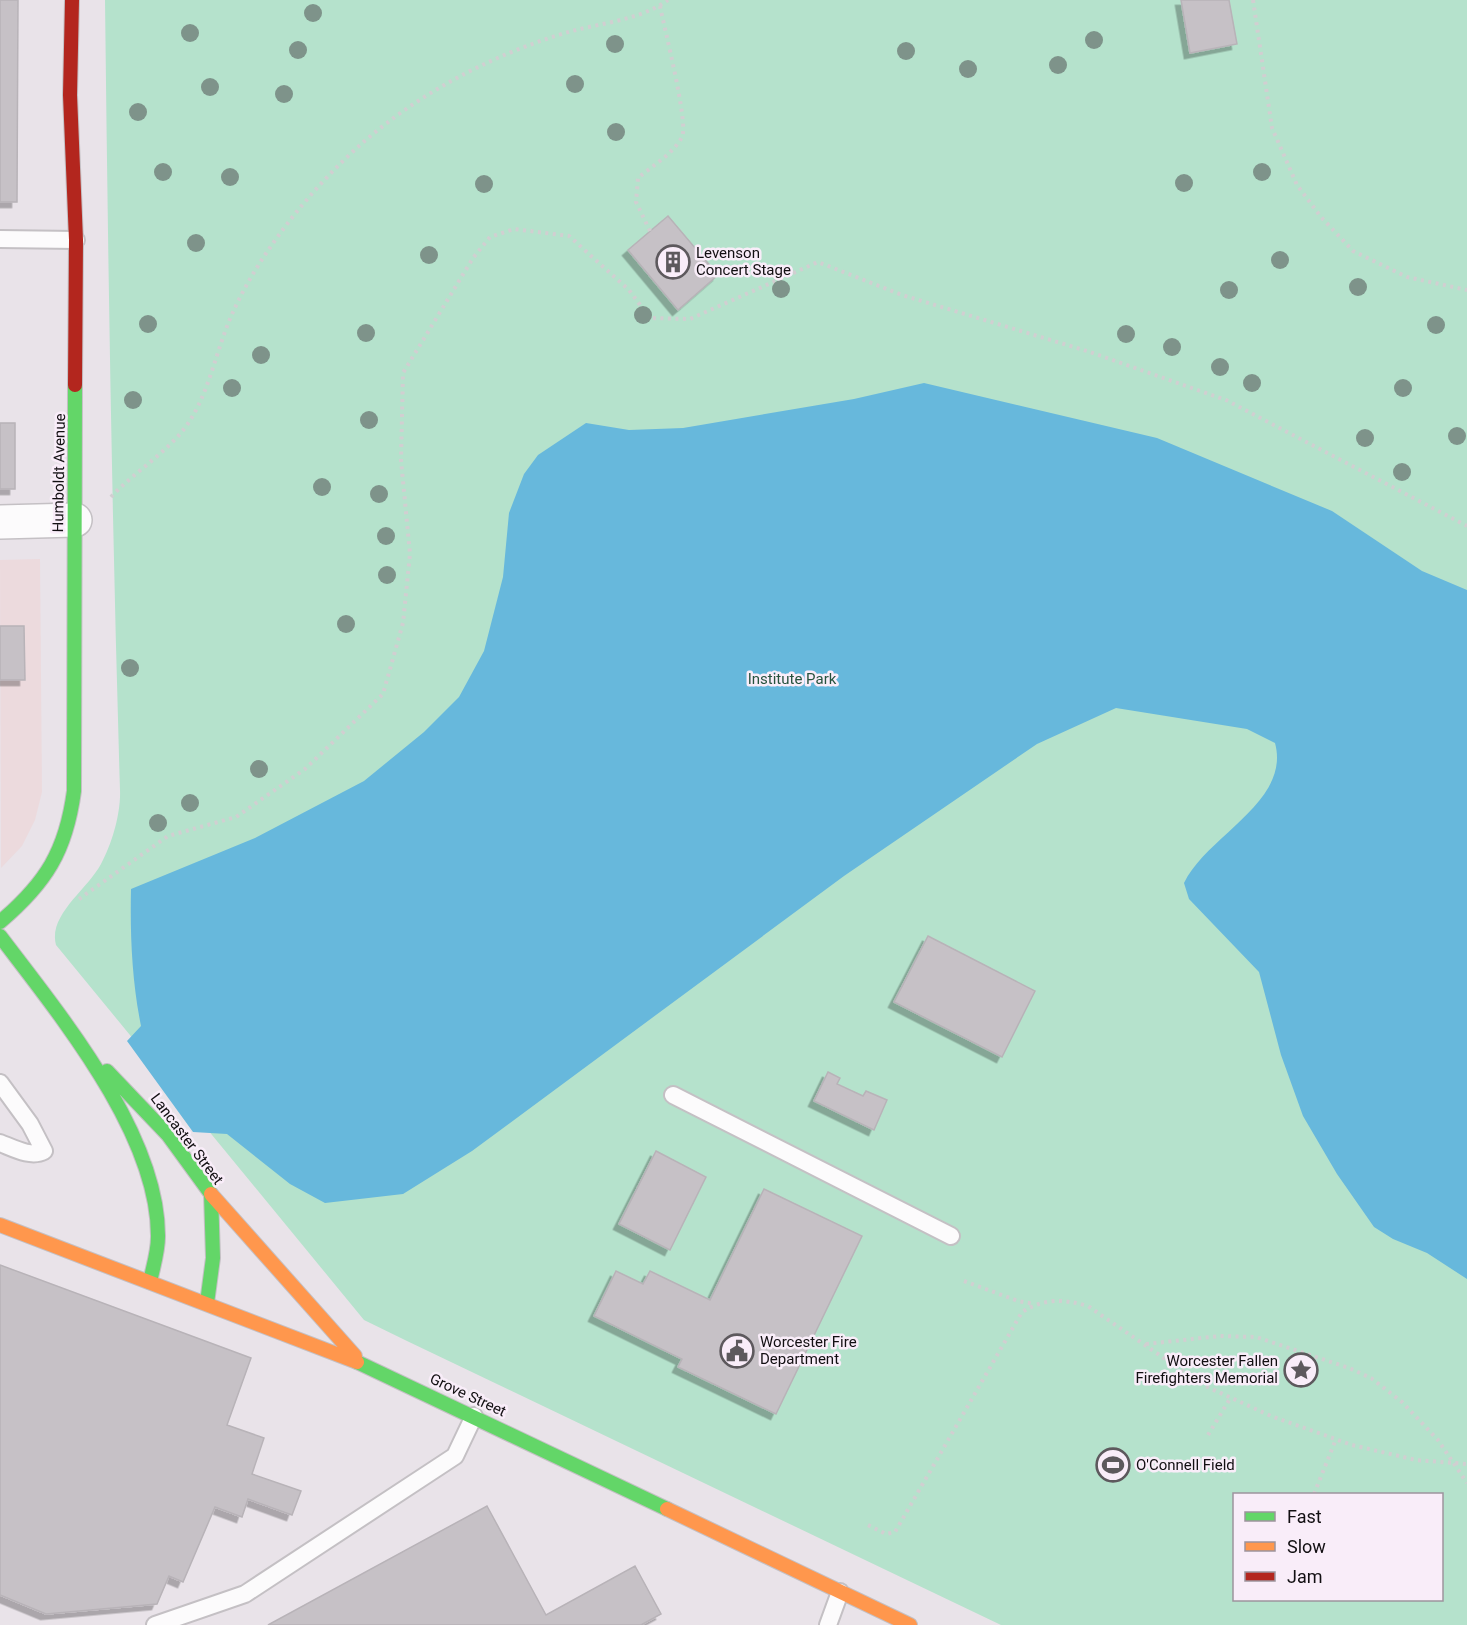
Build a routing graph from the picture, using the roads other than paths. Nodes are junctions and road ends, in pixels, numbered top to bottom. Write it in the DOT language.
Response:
graph roads {
  1 [pos="72,0"];
  2 [pos="0,239"];
  3 [pos="76,240"];
  4 [pos="75,520"];
  5 [pos="0,522"];
  6 [pos="0,922"];
  7 [pos="0,936"];
  8 [pos="86,1051"];
  9 [pos="0,1083"];
  10 [pos="673,1095"];
  11 [pos="0,1143"];
  12 [pos="211,1194"];
  13 [pos="0,1225"];
  14 [pos="951,1236"];
  15 [pos="150,1282"];
  16 [pos="207,1303"];
  17 [pos="362,1364"];
  18 [pos="474,1416"];
  19 [pos="840,1592"];
  20 [pos="155,1625"];
  21 [pos="828,1625"];
  22 [pos="910,1625"];
  1 -- 3 [label="main road, Humboldt Avenue"];
  2 -- 3 [label="lane"];
  3 -- 4 [label="main road, Humboldt Avenue"];
  4 -- 5 [label="street"];
  4 -- 6 [label="main road, Humboldt Avenue"];
  7 -- 8 [label="main road, Lancaster Street"];
  8 -- 12 [label="main road, Lancaster Street"];
  8 -- 15 [label="main road, Lancaster Street"];
  9 -- 11 [label="lane"];
  10 -- 14 [label="lane"];
  12 -- 16 [label="main road, Lancaster Street"];
  12 -- 17 [label="main road"];
  13 -- 15 [label="main road, Grove Street"];
  15 -- 16 [label="main road, Grove Street"];
  16 -- 17 [label="main road, Grove Street"];
  17 -- 18 [label="main road, Grove Street"];
  18 -- 19 [label="main road, Grove Street"];
  18 -- 20 [label="lane"];
  19 -- 21 [label="lane"];
  19 -- 22 [label="main road, Grove Street"];
}
